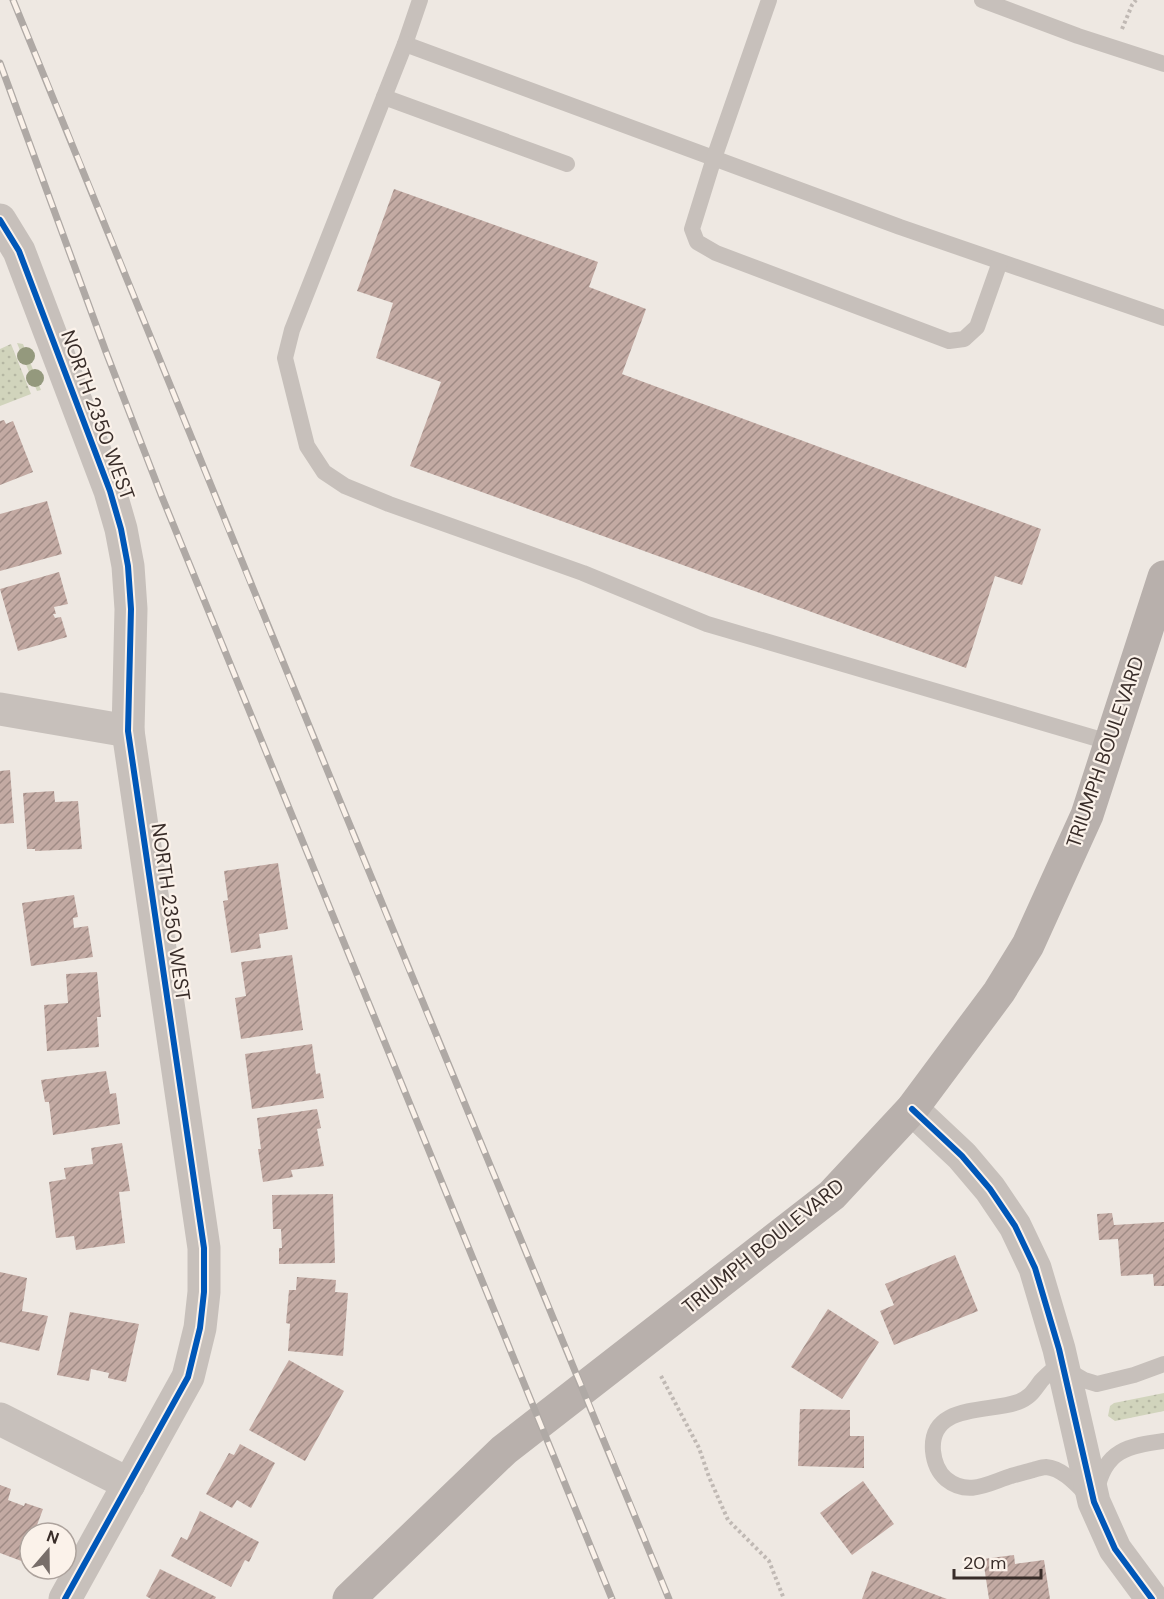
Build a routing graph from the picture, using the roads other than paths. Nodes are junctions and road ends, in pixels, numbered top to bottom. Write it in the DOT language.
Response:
graph roads {
  1 [pos="420,0"];
  2 [pos="769,0"];
  3 [pos="982,0"];
  4 [pos="405,44"];
  5 [pos="1164,64"];
  6 [pos="384,97"];
  7 [pos="714,158"];
  8 [pos="567,164"];
  9 [pos="0,220"];
  10 [pos="1000,262"];
  11 [pos="1164,318"];
  12 [pos="1164,577"];
  13 [pos="0,709"];
  14 [pos="128,731"];
  15 [pos="1112,742"];
  16 [pos="912,1109"];
  17 [pos="1062,1362"];
  18 [pos="1164,1364"];
  19 [pos="0,1419"];
  20 [pos="1164,1441"];
  21 [pos="129,1484"];
  22 [pos="1094,1502"];
  23 [pos="65,1599"];
  24 [pos="349,1599"];
  25 [pos="1152,1599"];
  1 -- 4 [label="lane"];
  2 -- 7 [label="lane"];
  3 -- 5 [label="lane"];
  4 -- 6 [label="lane"];
  4 -- 7 [label="lane"];
  6 -- 8 [label="lane"];
  6 -- 15 [label="lane"];
  7 -- 10 [label="lane"];
  7 -- 10 [label="lane"];
  9 -- 14 [label="street, NORTH 2350 WEST"];
  10 -- 11 [label="lane"];
  12 -- 15 [label="main road, TRIUMPH BOULEVARD"];
  13 -- 14 [label="street"];
  14 -- 21 [label="street, NORTH 2350 WEST"];
  15 -- 16 [label="main road, TRIUMPH BOULEVARD"];
  16 -- 17 [label="street"];
  16 -- 24 [label="main road, TRIUMPH BOULEVARD"];
  17 -- 18 [label="lane"];
  17 -- 22 [label="street"];
  17 -- 22 [label="lane"];
  19 -- 21 [label="street"];
  20 -- 22 [label="lane"];
  21 -- 23 [label="street, NORTH 2350 WEST"];
  22 -- 25 [label="street"];
}
